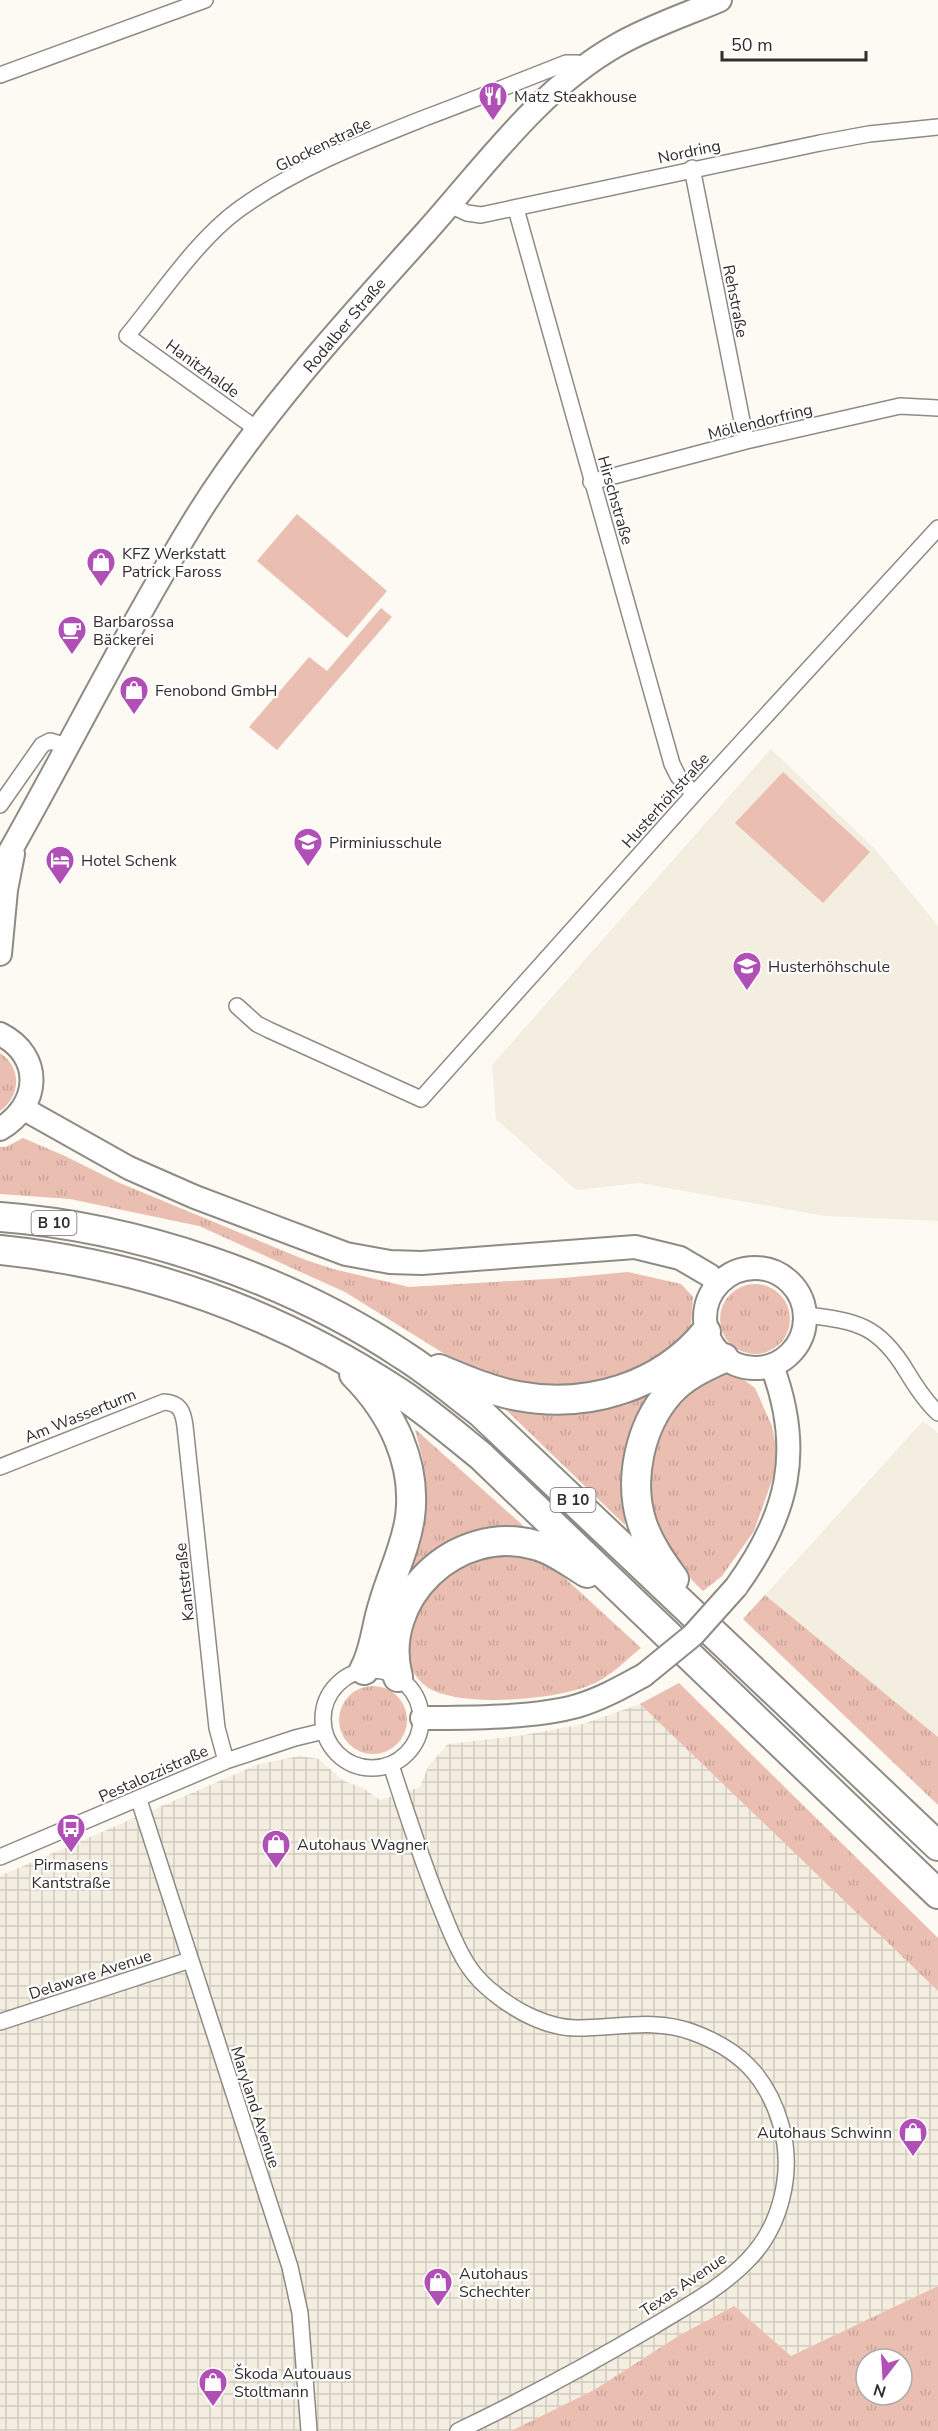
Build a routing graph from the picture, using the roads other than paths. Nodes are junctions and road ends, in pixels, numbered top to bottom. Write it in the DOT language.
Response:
graph roads {
  1 [pos="205,0"];
  2 [pos="720,0"];
  3 [pos="585,67"];
  4 [pos="0,75"];
  5 [pos="938,127"];
  6 [pos="692,168"];
  7 [pos="450,205"];
  8 [pos="516,209"];
  9 [pos="127,336"];
  10 [pos="938,408"];
  11 [pos="258,430"];
  12 [pos="746,441"];
  13 [pos="591,482"];
  14 [pos="938,528"];
  15 [pos="67,746"];
  16 [pos="694,794"];
  17 [pos="0,805"];
  18 [pos="18,839"];
  19 [pos="0,869"];
  20 [pos="0,954"];
  21 [pos="237,1006"];
  22 [pos="1,1034"];
  23 [pos="24,1108"];
  24 [pos="0,1129"];
  25 [pos="0,1217"];
  26 [pos="0,1250"];
  27 [pos="718,1283"];
  28 [pos="806,1315"];
  29 [pos="706,1332"];
  30 [pos="333,1353"];
  31 [pos="402,1354"];
  32 [pos="723,1358"];
  33 [pos="772,1366"];
  34 [pos="173,1402"];
  35 [pos="938,1413"];
  36 [pos="0,1467"];
  37 [pos="626,1596"];
  38 [pos="736,1655"];
  39 [pos="364,1670"];
  40 [pos="398,1677"];
  41 [pos="422,1718"];
  42 [pos="324,1731"];
  43 [pos="226,1761"];
  44 [pos="391,1765"];
  45 [pos="139,1800"];
  46 [pos="938,1846"];
  47 [pos="0,1857"];
  48 [pos="938,1894"];
  49 [pos="190,1960"];
  50 [pos="0,2022"];
  51 [pos="309,2431"];
  52 [pos="458,2431"];
  1 -- 4 [label="street"];
  2 -- 3 [label="main road, Rodalber Straße"];
  3 -- 7 [label="main road, Rodalber Straße"];
  3 -- 9 [label="street, Glockenstraße"];
  5 -- 6 [label="street, Nordring"];
  6 -- 8 [label="street, Nordring"];
  6 -- 12 [label="street, Rehstraße"];
  7 -- 8 [label="street, Nordring"];
  7 -- 11 [label="main road, Rodalber Straße"];
  8 -- 13 [label="street, Hirschstraße"];
  9 -- 11 [label="street, Hanitzhalde"];
  10 -- 12 [label="street, Möllendorfring"];
  11 -- 15 [label="main road, Rodalber Straße"];
  12 -- 13 [label="street, Möllendorfring"];
  13 -- 16 [label="street, Hirschstraße"];
  14 -- 16 [label="street, Husterhöhstraße"];
  15 -- 17 [label="street"];
  15 -- 18 [label="main road, Rodalber Straße"];
  16 -- 21 [label="street, Husterhöhstraße"];
  18 -- 19 [label="main road, Rodalber Straße"];
  18 -- 20 [label="main road, Rodalber Straße"];
  22 -- 23 [label="main road"];
  23 -- 24 [label="main road"];
  23 -- 27 [label="main road"];
  25 -- 31 [label="highway, B 10"];
  26 -- 30 [label="highway, B 10"];
  27 -- 28 [label="main road"];
  27 -- 29 [label="main road"];
  28 -- 33 [label="main road"];
  28 -- 35 [label="street"];
  29 -- 31 [label="highway"];
  29 -- 32 [label="main road"];
  30 -- 37 [label="highway, B 10"];
  30 -- 39 [label="highway"];
  31 -- 38 [label="highway, B 10"];
  32 -- 33 [label="main road"];
  32 -- 38 [label="highway"];
  33 -- 41 [label="main road, bridge"];
  34 -- 36 [label="street, Am Wasserturm"];
  34 -- 43 [label="street, Kantstraße"];
  37 -- 40 [label="highway"];
  37 -- 48 [label="highway, B 10"];
  38 -- 46 [label="highway, B 10"];
  39 -- 40 [label="street"];
  39 -- 42 [label="street"];
  40 -- 41 [label="street"];
  41 -- 44 [label="street"];
  42 -- 43 [label="street, Pestalozzistraße"];
  42 -- 44 [label="street"];
  43 -- 45 [label="street, Pestalozzistraße"];
  44 -- 52 [label="street, Texas Avenue"];
  45 -- 47 [label="street, Pestalozzistraße"];
  45 -- 49 [label="street, Maryland Avenue"];
  49 -- 50 [label="street, Delaware Avenue"];
  49 -- 51 [label="street, Maryland Avenue"];
}
